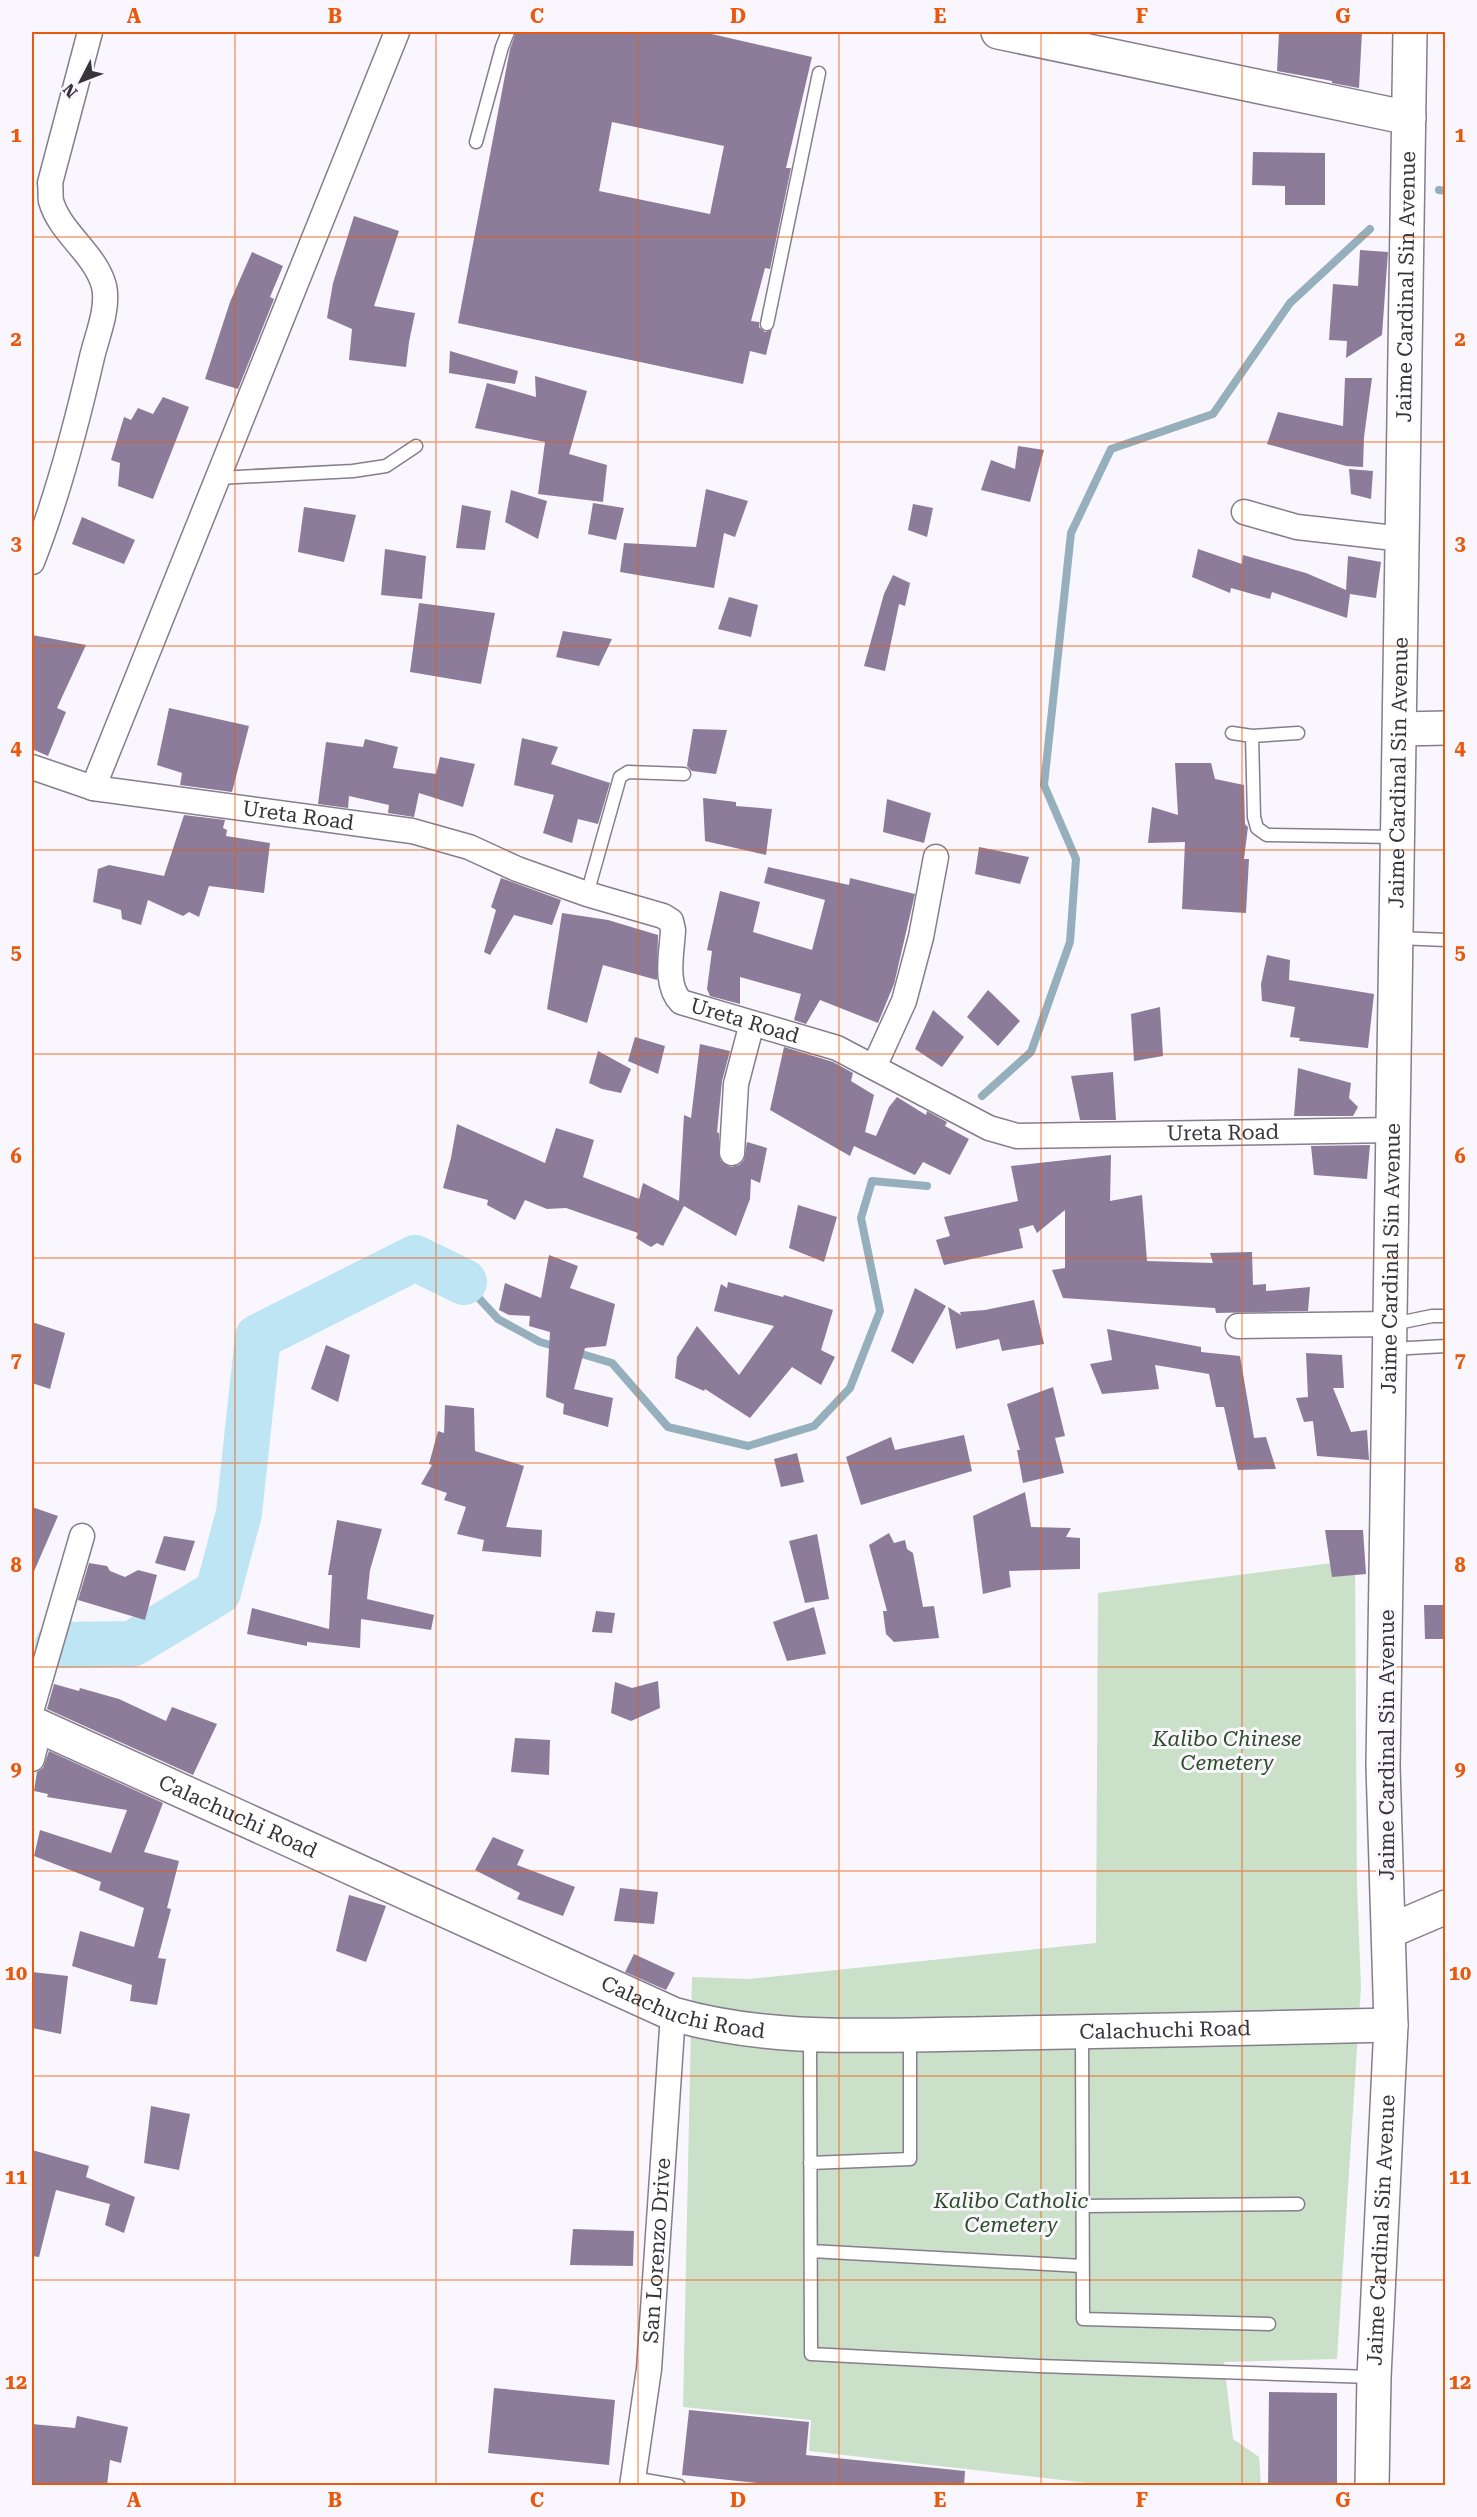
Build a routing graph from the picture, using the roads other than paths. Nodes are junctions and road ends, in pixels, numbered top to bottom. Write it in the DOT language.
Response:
graph roads {
  1 [pos="90,32"];
  2 [pos="397,32"];
  3 [pos="508,32"];
  4 [pos="998,32"];
  5 [pos="1410,32"];
  6 [pos="819,73"];
  7 [pos="1409,118"];
  8 [pos="476,142"];
  9 [pos="766,324"];
  10 [pos="416,447"];
  11 [pos="218,478"];
  12 [pos="1244,512"];
  13 [pos="1403,539"];
  14 [pos="32,562"];
  15 [pos="1446,728"];
  16 [pos="1400,729"];
  17 [pos="1232,733"];
  18 [pos="1298,733"];
  19 [pos="1252,736"];
  20 [pos="32,767"];
  21 [pos="684,774"];
  22 [pos="93,788"];
  23 [pos="1399,837"];
  24 [pos="936,857"];
  25 [pos="587,894"];
  26 [pos="1397,938"];
  27 [pos="1446,940"];
  28 [pos="752,1023"];
  29 [pos="874,1066"];
  30 [pos="1394,1130"];
  31 [pos="732,1153"];
  32 [pos="1446,1316"];
  33 [pos="1238,1326"];
  34 [pos="1391,1336"];
  35 [pos="1446,1346"];
  36 [pos="82,1536"];
  37 [pos="34,1720"];
  38 [pos="32,1759"];
  39 [pos="1446,1907"];
  40 [pos="1390,1931"];
  41 [pos="673,2014"];
  42 [pos="1391,2025"];
  43 [pos="1082,2032"];
  44 [pos="910,2034"];
  45 [pos="810,2036"];
  46 [pos="810,2163"];
  47 [pos="1298,2204"];
  48 [pos="1082,2206"];
  49 [pos="811,2251"];
  50 [pos="1083,2266"];
  51 [pos="1269,2324"];
  52 [pos="1374,2377"];
  53 [pos="632,2482"];
  54 [pos="679,2486"];
  55 [pos="1372,2486"];
  1 -- 14 [label="street"];
  2 -- 11 [label="street"];
  3 -- 8 [label="lane"];
  4 -- 7 [label="main road"];
  5 -- 7 [label="main road, Jaime Cardinal Sin Avenue"];
  6 -- 9 [label="lane"];
  7 -- 13 [label="main road, Jaime Cardinal Sin Avenue"];
  10 -- 11 [label="lane"];
  11 -- 22 [label="street"];
  12 -- 13 [label="street"];
  13 -- 16 [label="main road, Jaime Cardinal Sin Avenue"];
  15 -- 16 [label="main road"];
  16 -- 23 [label="main road, Jaime Cardinal Sin Avenue"];
  17 -- 19 [label="lane"];
  18 -- 19 [label="lane"];
  19 -- 23 [label="lane"];
  20 -- 22 [label="street, Ureta Road"];
  21 -- 25 [label="lane"];
  22 -- 25 [label="street, Ureta Road"];
  23 -- 26 [label="main road, Jaime Cardinal Sin Avenue"];
  24 -- 29 [label="street"];
  25 -- 28 [label="street, Ureta Road"];
  26 -- 27 [label="lane"];
  26 -- 30 [label="main road, Jaime Cardinal Sin Avenue"];
  28 -- 29 [label="street, Ureta Road"];
  28 -- 31 [label="street"];
  29 -- 30 [label="street, Ureta Road"];
  30 -- 34 [label="main road, Jaime Cardinal Sin Avenue"];
  32 -- 34 [label="lane"];
  33 -- 34 [label="street"];
  34 -- 35 [label="lane"];
  34 -- 40 [label="main road, Jaime Cardinal Sin Avenue"];
  36 -- 37 [label="street"];
  37 -- 38 [label="street"];
  37 -- 41 [label="main road, Calachuchi Road"];
  39 -- 40 [label="main road"];
  40 -- 42 [label="main road, Jaime Cardinal Sin Avenue"];
  41 -- 45 [label="main road, Calachuchi Road"];
  41 -- 53 [label="street, San Lorenzo Drive"];
  42 -- 43 [label="main road, Calachuchi Road"];
  42 -- 52 [label="main road, Jaime Cardinal Sin Avenue"];
  43 -- 44 [label="main road, Calachuchi Road"];
  43 -- 48 [label="lane"];
  44 -- 45 [label="main road, Calachuchi Road"];
  44 -- 46 [label="lane"];
  45 -- 46 [label="lane"];
  46 -- 49 [label="lane"];
  47 -- 48 [label="lane"];
  48 -- 50 [label="lane"];
  49 -- 50 [label="lane"];
  49 -- 52 [label="lane"];
  50 -- 51 [label="lane"];
  52 -- 55 [label="main road, Jaime Cardinal Sin Avenue"];
  53 -- 54 [label="lane"];
}
